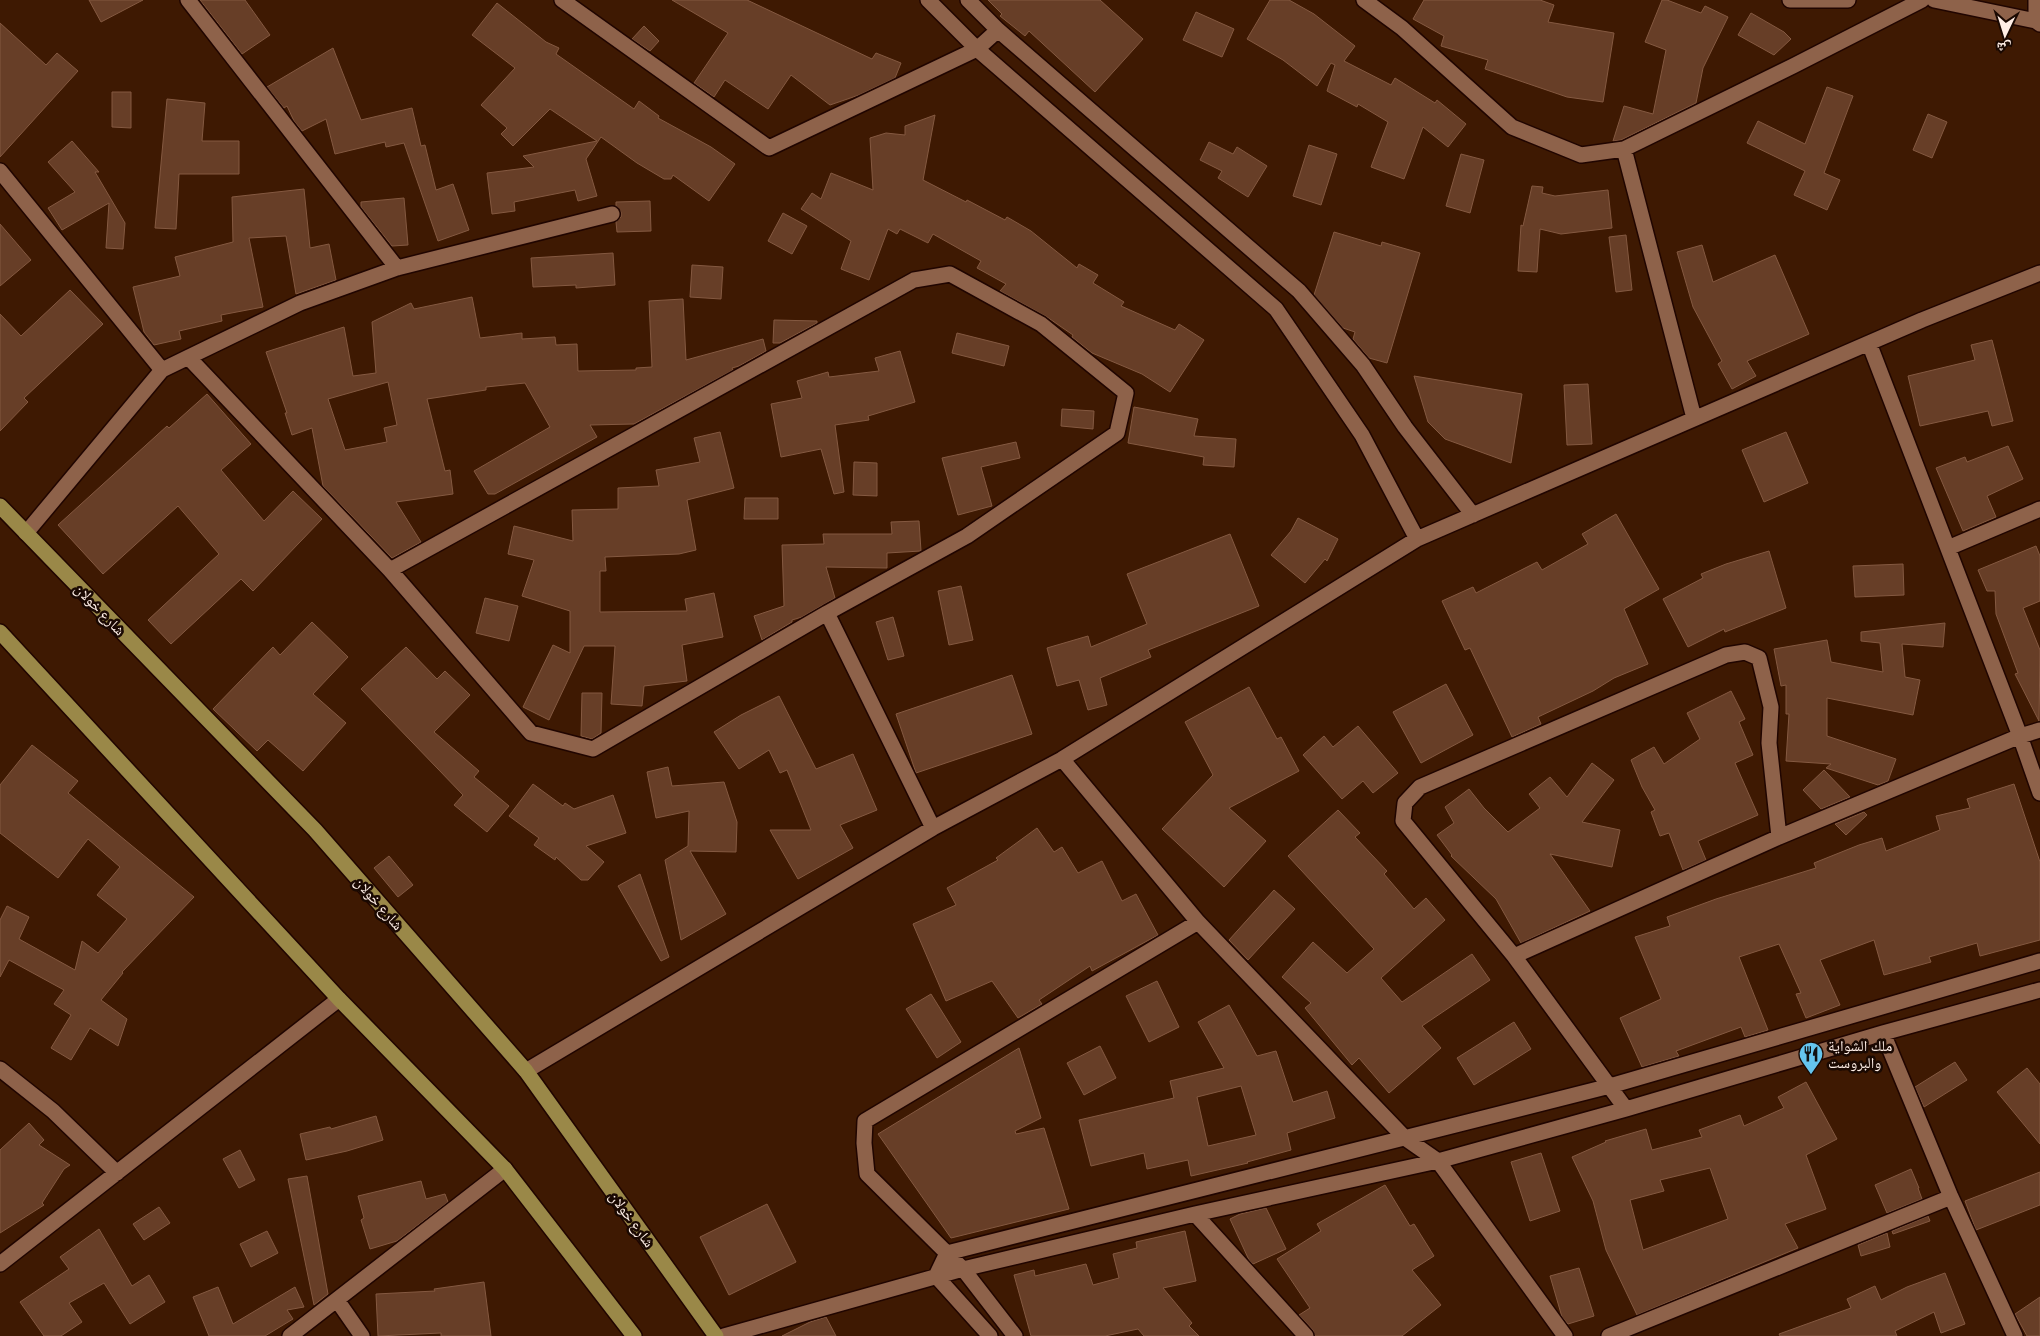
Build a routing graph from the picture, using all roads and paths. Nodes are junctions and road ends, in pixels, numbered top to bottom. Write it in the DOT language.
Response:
graph roads {
  1 [pos="188,0"];
  2 [pos="562,0"];
  3 [pos="928,0"];
  4 [pos="968,0"];
  5 [pos="1364,0"];
  6 [pos="1790,0"];
  7 [pos="1848,0"];
  8 [pos="1922,0"];
  9 [pos="1934,0"];
  10 [pos="2036,0"];
  11 [pos="2038,23"];
  12 [pos="998,30"];
  13 [pos="977,49"];
  14 [pos="1624,150"];
  15 [pos="0,171"];
  16 [pos="612,214"];
  17 [pos="397,268"];
  18 [pos="2040,273"];
  19 [pos="1870,343"];
  20 [pos="189,358"];
  21 [pos="162,370"];
  22 [pos="1694,418"];
  23 [pos="0,506"];
  24 [pos="2040,509"];
  25 [pos="1473,515"];
  26 [pos="26,534"];
  27 [pos="1417,539"];
  28 [pos="1948,548"];
  29 [pos="390,570"];
  30 [pos="827,613"];
  31 [pos="0,632"];
  32 [pos="2040,730"];
  33 [pos="2020,736"];
  34 [pos="1062,759"];
  35 [pos="2040,793"];
  36 [pos="933,828"];
  37 [pos="1779,837"];
  38 [pos="1198,922"];
  39 [pos="1514,956"];
  40 [pos="2040,961"];
  41 [pos="2040,990"];
  42 [pos="339,999"];
  43 [pos="1883,1033"];
  44 [pos="0,1069"];
  45 [pos="526,1071"];
  46 [pos="1610,1086"];
  47 [pos="1626,1109"];
  48 [pos="1405,1138"];
  49 [pos="1438,1161"];
  50 [pos="506,1169"];
  51 [pos="117,1173"];
  52 [pos="1951,1197"];
  53 [pos="1195,1214"];
  54 [pos="948,1252"];
  55 [pos="0,1264"];
  56 [pos="963,1269"];
  57 [pos="936,1276"];
  58 [pos="337,1300"];
  59 [pos="290,1336"];
  60 [pos="362,1336"];
  61 [pos="634,1336"];
  62 [pos="716,1336"];
  63 [pos="724,1336"];
  64 [pos="990,1336"];
  65 [pos="1015,1336"];
  66 [pos="1306,1336"];
  67 [pos="1565,1336"];
  68 [pos="1609,1336"];
  69 [pos="2015,1336"];
  1 -- 17 [label="street"];
  2 -- 13 [label="street"];
  3 -- 13 [label="street"];
  4 -- 12 [label="street"];
  5 -- 14 [label="street"];
  6 -- 7 [label="street"];
  8 -- 14 [label="street"];
  9 -- 11 [label="street"];
  10 -- 11 [label="street"];
  12 -- 13 [label="street"];
  12 -- 25 [label="street"];
  13 -- 27 [label="street"];
  14 -- 22 [label="street"];
  15 -- 21 [label="street"];
  16 -- 17 [label="street"];
  17 -- 20 [label="street"];
  18 -- 19 [label="street"];
  19 -- 22 [label="street"];
  19 -- 28 [label="street"];
  20 -- 21 [label="street"];
  20 -- 29 [label="street"];
  21 -- 26 [label="street"];
  22 -- 25 [label="street"];
  23 -- 26 [label="main road, شارع خولان"];
  24 -- 28 [label="street"];
  25 -- 27 [label="street"];
  26 -- 45 [label="main road, شارع خولان"];
  27 -- 34 [label="street"];
  28 -- 33 [label="street"];
  29 -- 30 [label="street"];
  29 -- 30 [label="street"];
  30 -- 36 [label="street"];
  31 -- 42 [label="main road"];
  32 -- 33 [label="street"];
  33 -- 35 [label="street"];
  33 -- 37 [label="street"];
  34 -- 36 [label="street"];
  34 -- 38 [label="street"];
  36 -- 45 [label="street"];
  37 -- 39 [label="street"];
  37 -- 39 [label="street"];
  38 -- 48 [label="street"];
  38 -- 54 [label="street"];
  39 -- 46 [label="street"];
  40 -- 46 [label="street"];
  41 -- 43 [label="street"];
  42 -- 50 [label="main road"];
  42 -- 51 [label="street"];
  43 -- 47 [label="street"];
  43 -- 52 [label="street"];
  44 -- 51 [label="street"];
  45 -- 62 [label="main road, شارع خولان"];
  46 -- 47 [label="street"];
  46 -- 48 [label="street"];
  47 -- 49 [label="street"];
  48 -- 49 [label="street"];
  48 -- 54 [label="street"];
  49 -- 53 [label="street"];
  49 -- 67 [label="street"];
  50 -- 58 [label="street"];
  50 -- 61 [label="main road"];
  51 -- 55 [label="street"];
  52 -- 68 [label="street"];
  52 -- 69 [label="street"];
  53 -- 56 [label="street"];
  53 -- 66 [label="street"];
  54 -- 56 [label="street"];
  54 -- 57 [label="street"];
  56 -- 57 [label="street"];
  56 -- 65 [label="street"];
  57 -- 63 [label="street"];
  57 -- 64 [label="street"];
  58 -- 59 [label="street"];
  58 -- 60 [label="street"];
}
